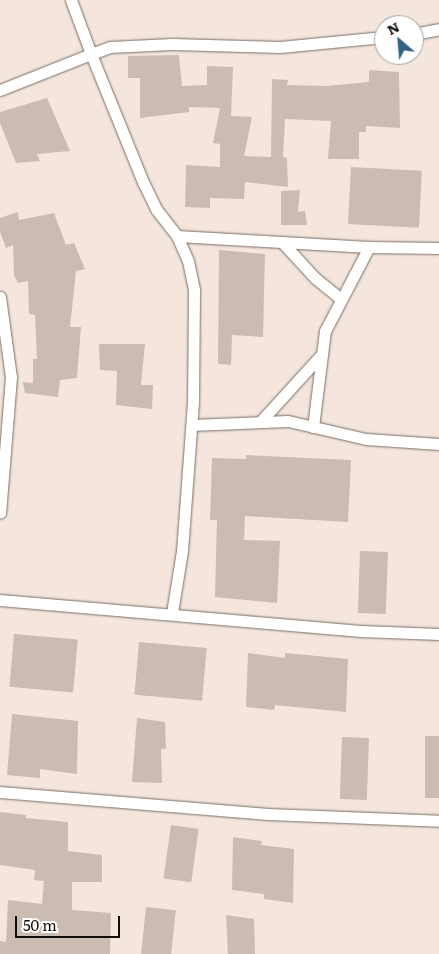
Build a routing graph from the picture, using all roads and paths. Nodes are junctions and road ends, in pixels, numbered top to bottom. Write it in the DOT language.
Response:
graph roads {
  1 [pos="71,0"];
  2 [pos="439,29"];
  3 [pos="424,32"];
  4 [pos="374,38"];
  5 [pos="91,54"];
  6 [pos="0,90"];
  7 [pos="177,236"];
  8 [pos="282,242"];
  9 [pos="369,247"];
  10 [pos="439,248"];
  11 [pos="0,297"];
  12 [pos="341,299"];
  13 [pos="321,355"];
  14 [pos="261,421"];
  15 [pos="192,425"];
  16 [pos="313,427"];
  17 [pos="439,444"];
  18 [pos="0,513"];
  19 [pos="0,600"];
  20 [pos="172,613"];
  21 [pos="439,634"];
  22 [pos="0,792"];
  23 [pos="439,821"];
  1 -- 5 [label="street"];
  2 -- 3 [label="street"];
  4 -- 5 [label="street"];
  5 -- 6 [label="street"];
  5 -- 7 [label="street"];
  7 -- 8 [label="street"];
  7 -- 15 [label="street"];
  8 -- 9 [label="street"];
  8 -- 12 [label="street"];
  9 -- 10 [label="street"];
  9 -- 12 [label="street"];
  11 -- 18 [label="street"];
  12 -- 13 [label="street"];
  13 -- 14 [label="street"];
  13 -- 16 [label="street"];
  14 -- 15 [label="street"];
  14 -- 16 [label="street"];
  15 -- 20 [label="street"];
  16 -- 17 [label="street"];
  19 -- 20 [label="street"];
  20 -- 21 [label="street"];
  22 -- 23 [label="street"];
}
